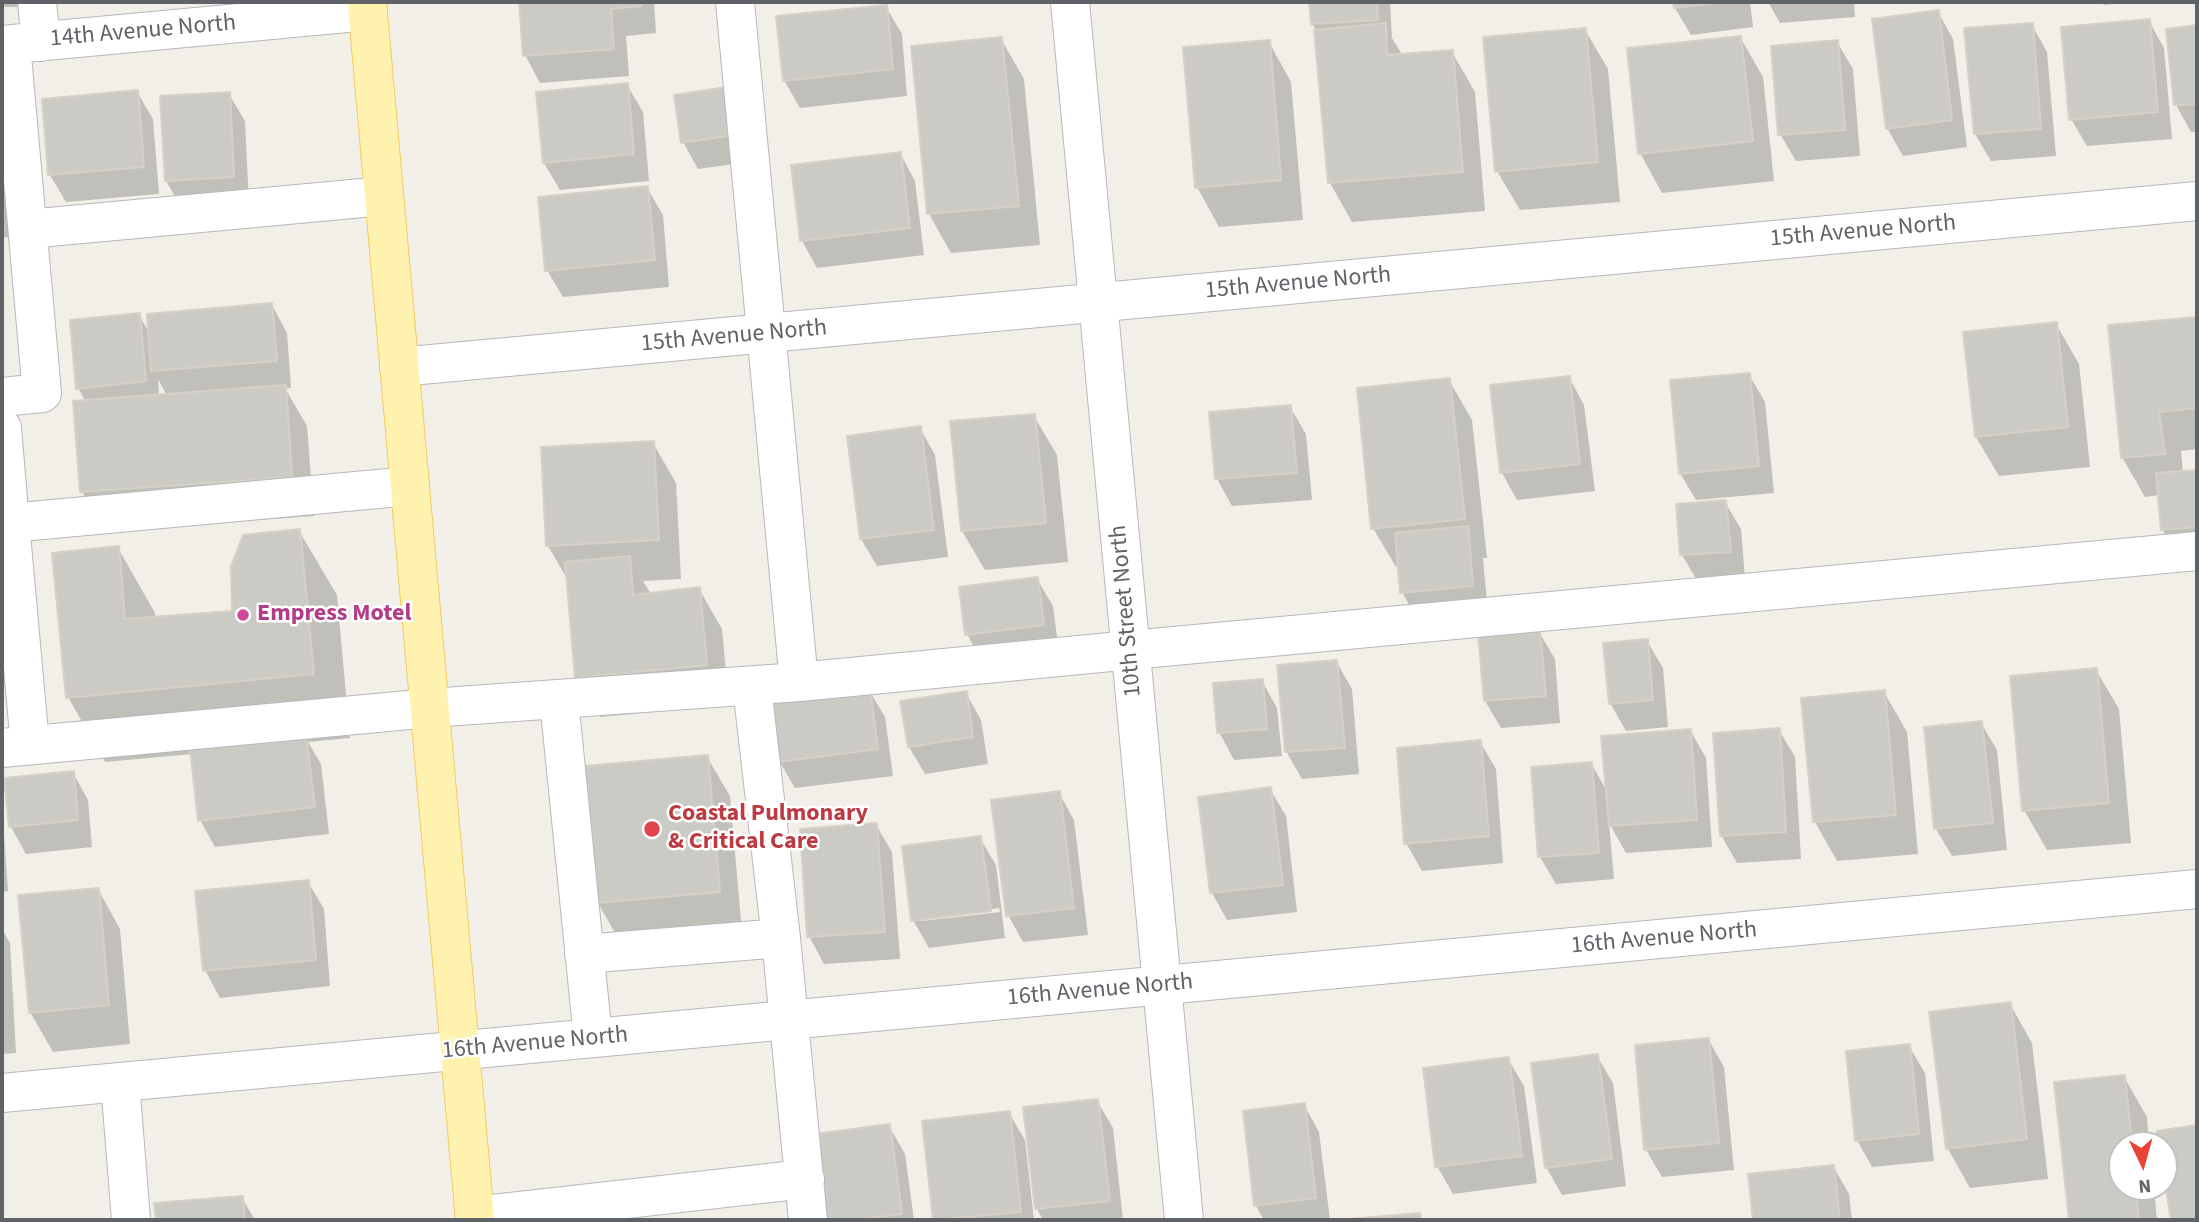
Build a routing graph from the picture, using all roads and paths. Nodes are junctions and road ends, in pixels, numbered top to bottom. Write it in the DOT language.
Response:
graph roads {
  1 [pos="37,2"];
  2 [pos="735,2"];
  3 [pos="1070,2"];
  4 [pos="367,6"];
  5 [pos="18,44"];
  6 [pos="384,196"];
  7 [pos="2197,201"];
  8 [pos="27,229"];
  9 [pos="1098,302"];
  10 [pos="766,334"];
  11 [pos="399,367"];
  12 [pos="2,397"];
  13 [pos="2,428"];
  14 [pos="410,486"];
  15 [pos="10,523"];
  16 [pos="2197,551"];
  17 [pos="1131,650"];
  18 [pos="799,682"];
  19 [pos="752,687"];
  20 [pos="559,700"];
  21 [pos="430,708"];
  22 [pos="16,746"];
  23 [pos="2197,889"];
  24 [pos="781,938"];
  25 [pos="584,954"];
  26 [pos="1162,985"];
  27 [pos="789,1020"];
  28 [pos="593,1038"];
  29 [pos="460,1051"];
  30 [pos="120,1082"];
  31 [pos="2,1093"];
  32 [pos="804,1179"];
  33 [pos="475,1218"];
  34 [pos="131,1220"];
  35 [pos="808,1220"];
  36 [pos="1184,1220"];
  1 -- 5 [label="street"];
  2 -- 10 [label="street"];
  3 -- 9 [label="street, 10th Street North"];
  4 -- 5 [label="street, 14th Avenue North"];
  4 -- 6 [label="main road"];
  5 -- 8 [label="street"];
  6 -- 8 [label="street"];
  6 -- 11 [label="main road"];
  7 -- 9 [label="street, 15th Avenue North"];
  8 -- 12 [label="street"];
  9 -- 10 [label="street, 15th Avenue North"];
  9 -- 17 [label="street, 10th Street North"];
  10 -- 11 [label="street, 15th Avenue North"];
  10 -- 18 [label="street"];
  11 -- 14 [label="main road"];
  13 -- 15 [label="street"];
  14 -- 15 [label="street"];
  14 -- 21 [label="main road"];
  15 -- 22 [label="street"];
  16 -- 17 [label="street"];
  17 -- 18 [label="street"];
  17 -- 26 [label="street, 10th Street North"];
  18 -- 19 [label="street"];
  19 -- 20 [label="street"];
  19 -- 24 [label="street"];
  20 -- 21 [label="street"];
  20 -- 25 [label="street"];
  21 -- 22 [label="street"];
  21 -- 29 [label="main road"];
  23 -- 26 [label="street, 16th Avenue North"];
  24 -- 25 [label="street"];
  24 -- 27 [label="street"];
  25 -- 28 [label="street"];
  26 -- 27 [label="street, 16th Avenue North"];
  26 -- 36 [label="street, 10th Street North"];
  27 -- 28 [label="street, 16th Avenue North"];
  27 -- 32 [label="street"];
  28 -- 29 [label="street, 16th Avenue North"];
  29 -- 30 [label="street, 16th Avenue North"];
  29 -- 33 [label="main road"];
  30 -- 31 [label="street, 16th Avenue North"];
  30 -- 34 [label="street"];
  32 -- 33 [label="street"];
  32 -- 35 [label="street"];
}
